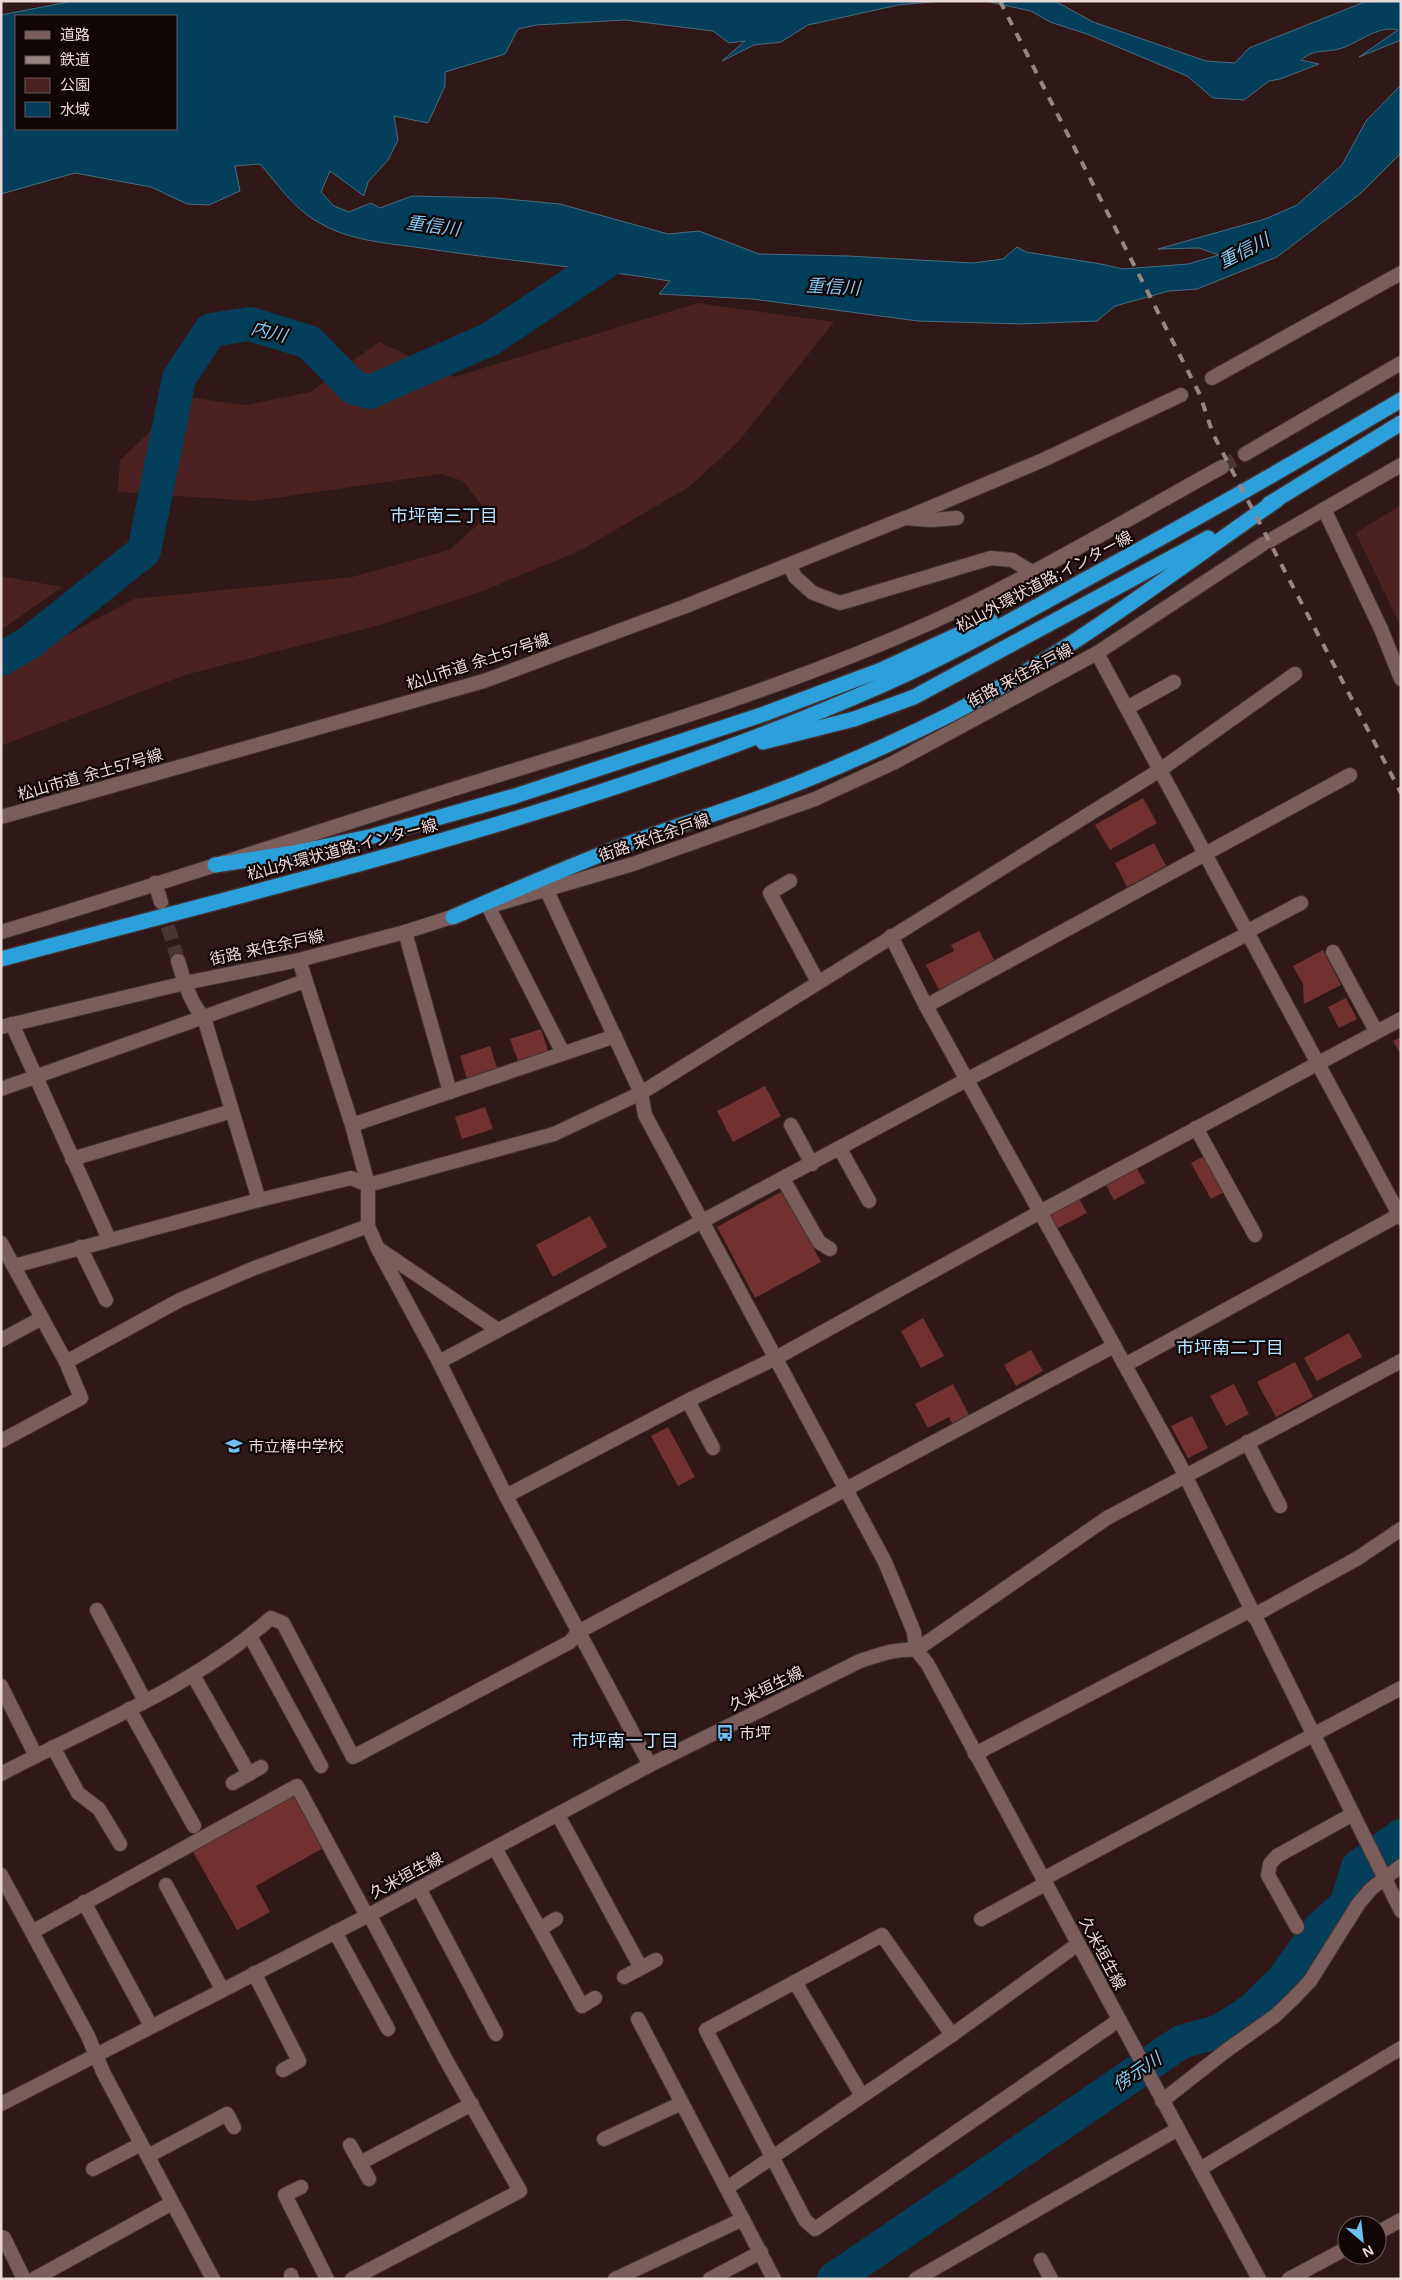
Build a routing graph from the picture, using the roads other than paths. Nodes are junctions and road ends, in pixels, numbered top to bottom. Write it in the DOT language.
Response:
graph roads {
  1 [pos="1401,272"];
  2 [pos="1401,362"];
  3 [pos="1212,378"];
  4 [pos="1181,396"];
  5 [pos="1401,400"];
  6 [pos="1401,423"];
  7 [pos="1245,454"];
  8 [pos="1401,465"];
  9 [pos="1222,467"];
  10 [pos="1277,500"];
  11 [pos="1324,509"];
  12 [pos="905,518"];
  13 [pos="956,518"];
  14 [pos="1134,553"];
  15 [pos="790,565"];
  16 [pos="1032,572"];
  17 [pos="1097,653"];
  18 [pos="1295,674"];
  19 [pos="1401,680"];
  20 [pos="1174,682"];
  21 [pos="1127,708"];
  22 [pos="689,761"];
  23 [pos="1160,770"];
  24 [pos="1350,775"];
  25 [pos="1,817"];
  26 [pos="1205,854"];
  27 [pos="215,865"];
  28 [pos="790,881"];
  29 [pos="155,884"];
  30 [pos="546,889"];
  31 [pos="161,902"];
  32 [pos="1300,903"];
  33 [pos="488,906"];
  34 [pos="453,916"];
  35 [pos="1,932"];
  36 [pos="405,932"];
  37 [pos="1247,933"];
  38 [pos="891,936"];
  39 [pos="1333,952"];
  40 [pos="1,959"];
  41 [pos="299,960"];
  42 [pos="178,961"];
  43 [pos="305,982"];
  44 [pos="818,982"];
  45 [pos="185,983"];
  46 [pos="926,1006"];
  47 [pos="204,1018"];
  48 [pos="1401,1018"];
  49 [pos="7,1026"];
  50 [pos="1376,1032"];
  51 [pos="615,1036"];
  52 [pos="564,1053"];
  53 [pos="1317,1063"];
  54 [pos="34,1077"];
  55 [pos="968,1079"];
  56 [pos="1,1088"];
  57 [pos="450,1092"];
  58 [pos="642,1093"];
  59 [pos="232,1111"];
  60 [pos="352,1125"];
  61 [pos="791,1125"];
  62 [pos="1196,1128"];
  63 [pos="840,1149"];
  64 [pos="72,1159"];
  65 [pos="812,1164"];
  66 [pos="784,1179"];
  67 [pos="368,1185"];
  68 [pos="259,1200"];
  69 [pos="869,1201"];
  70 [pos="1040,1212"];
  71 [pos="1400,1216"];
  72 [pos="702,1221"];
  73 [pos="368,1226"];
  74 [pos="1255,1235"];
  75 [pos="109,1240"];
  76 [pos="1,1243"];
  77 [pos="80,1247"];
  78 [pos="377,1247"];
  79 [pos="830,1249"];
  80 [pos="14,1266"];
  81 [pos="106,1300"];
  82 [pos="42,1318"];
  83 [pos="498,1330"];
  84 [pos="1,1340"];
  85 [pos="1114,1346"];
  86 [pos="776,1358"];
  87 [pos="1401,1361"];
  88 [pos="66,1362"];
  89 [pos="439,1362"];
  90 [pos="1125,1365"];
  91 [pos="688,1401"];
  92 [pos="1,1441"];
  93 [pos="1247,1442"];
  94 [pos="713,1448"];
  95 [pos="1184,1476"];
  96 [pos="847,1490"];
  97 [pos="506,1496"];
  98 [pos="1280,1506"];
  99 [pos="1401,1529"];
  100 [pos="97,1610"];
  101 [pos="1252,1613"];
  102 [pos="578,1632"];
  103 [pos="250,1636"];
  104 [pos="916,1650"];
  105 [pos="193,1676"];
  106 [pos="1,1686"];
  107 [pos="1401,1688"];
  108 [pos="145,1701"];
  109 [pos="129,1709"];
  110 [pos="1313,1736"];
  111 [pos="53,1747"];
  112 [pos="976,1754"];
  113 [pos="36,1756"];
  114 [pos="650,1765"];
  115 [pos="321,1766"];
  116 [pos="1,1774"];
  117 [pos="233,1783"];
  118 [pos="1353,1814"];
  119 [pos="558,1815"];
  120 [pos="194,1826"];
  121 [pos="120,1844"];
  122 [pos="495,1848"];
  123 [pos="1401,1866"];
  124 [pos="1,1875"];
  125 [pos="1384,1876"];
  126 [pos="1044,1881"];
  127 [pos="166,1885"];
  128 [pos="419,1888"];
  129 [pos="84,1902"];
  130 [pos="1401,1911"];
  131 [pos="368,1915"];
  132 [pos="556,1919"];
  133 [pos="981,1919"];
  134 [pos="1297,1928"];
  135 [pos="540,1929"];
  136 [pos="32,1932"];
  137 [pos="335,1932"];
  138 [pos="1078,1944"];
  139 [pos="656,1960"];
  140 [pos="641,1968"];
  141 [pos="254,1973"];
  142 [pos="624,1976"];
  143 [pos="795,1982"];
  144 [pos="222,1989"];
  145 [pos="595,1998"];
  146 [pos="638,2019"];
  147 [pos="1119,2020"];
  148 [pos="151,2026"];
  149 [pos="388,2029"];
  150 [pos="496,2034"];
  151 [pos="952,2035"];
  152 [pos="1401,2048"];
  153 [pos="96,2054"];
  154 [pos="283,2070"];
  155 [pos="862,2096"];
  156 [pos="1162,2101"];
  157 [pos="682,2103"];
  158 [pos="1,2104"];
  159 [pos="472,2104"];
  160 [pos="234,2126"];
  161 [pos="1178,2129"];
  162 [pos="604,2139"];
  163 [pos="350,2145"];
  164 [pos="145,2150"];
  165 [pos="773,2158"];
  166 [pos="360,2163"];
  167 [pos="1200,2168"];
  168 [pos="93,2169"];
  169 [pos="369,2179"];
  170 [pos="301,2187"];
  171 [pos="727,2188"];
  172 [pos="172,2202"];
  173 [pos="743,2219"];
  174 [pos="1401,2220"];
  175 [pos="1387,2228"];
  176 [pos="1,2237"];
  177 [pos="761,2252"];
  178 [pos="1337,2253"];
  179 [pos="1041,2260"];
  180 [pos="210,2278"];
  181 [pos="24,2279"];
  182 [pos="34,2279"];
  183 [pos="327,2279"];
  184 [pos="352,2279"];
  185 [pos="615,2279"];
  186 [pos="710,2279"];
  187 [pos="774,2279"];
  188 [pos="916,2279"];
  189 [pos="1051,2279"];
  190 [pos="1259,2279"];
  191 [pos="1289,2279"];
  1 -- 3 [label="street"];
  2 -- 7 [label="street"];
  4 -- 12 [label="street"];
  5 -- 14 [label="highway, 松山外環状道路;インター線"];
  6 -- 10 [label="highway, 松山外環状道路;インター線"];
  8 -- 11 [label="street, 街路 来住余戸線"];
  9 -- 16 [label="street"];
  10 -- 22 [label="highway, 松山外環状道路;インター線"];
  10 -- 34 [label="highway"];
  11 -- 17 [label="street, 街路 来住余戸線"];
  11 -- 19 [label="street"];
  12 -- 13 [label="street, 松山市道 余土57号線"];
  12 -- 15 [label="street, 松山市道 余土57号線"];
  14 -- 22 [label="highway, 松山外環状道路;インター線"];
  14 -- 27 [label="highway"];
  15 -- 16 [label="street"];
  15 -- 25 [label="street, 松山市道 余土57号線"];
  16 -- 27 [label="street"];
  17 -- 21 [label="street"];
  17 -- 30 [label="street, 街路 来住余戸線"];
  18 -- 23 [label="street"];
  20 -- 21 [label="street"];
  21 -- 23 [label="street"];
  22 -- 40 [label="highway, 松山外環状道路;インター線"];
  23 -- 26 [label="street"];
  23 -- 38 [label="street"];
  24 -- 26 [label="street"];
  26 -- 37 [label="street"];
  26 -- 46 [label="street"];
  27 -- 29 [label="street"];
  28 -- 44 [label="street"];
  29 -- 31 [label="street"];
  29 -- 35 [label="street"];
  30 -- 33 [label="street, 街路 来住余戸線"];
  30 -- 51 [label="street"];
  32 -- 37 [label="street"];
  33 -- 34 [label="street, 街路 来住余戸線"];
  33 -- 52 [label="street"];
  34 -- 36 [label="street, 街路 来住余戸線"];
  36 -- 41 [label="street, 街路 来住余戸線"];
  36 -- 57 [label="street"];
  37 -- 53 [label="street"];
  37 -- 55 [label="street"];
  38 -- 44 [label="street"];
  38 -- 46 [label="street"];
  39 -- 50 [label="street"];
  41 -- 43 [label="street"];
  41 -- 45 [label="street, 街路 来住余戸線"];
  42 -- 45 [label="street"];
  43 -- 47 [label="street"];
  43 -- 60 [label="street"];
  44 -- 58 [label="street"];
  45 -- 47 [label="street"];
  45 -- 49 [label="street, 街路 来住余戸線"];
  46 -- 55 [label="street"];
  47 -- 54 [label="street"];
  47 -- 59 [label="street"];
  48 -- 50 [label="street"];
  49 -- 54 [label="street"];
  50 -- 53 [label="street"];
  51 -- 52 [label="street"];
  51 -- 58 [label="street"];
  52 -- 57 [label="street"];
  53 -- 62 [label="street"];
  53 -- 71 [label="street"];
  54 -- 56 [label="street"];
  54 -- 64 [label="street"];
  55 -- 63 [label="street"];
  55 -- 70 [label="street"];
  57 -- 60 [label="street"];
  58 -- 67 [label="street"];
  58 -- 72 [label="street"];
  59 -- 64 [label="street"];
  59 -- 68 [label="street"];
  60 -- 67 [label="street"];
  61 -- 65 [label="street"];
  62 -- 70 [label="street"];
  62 -- 74 [label="street"];
  63 -- 65 [label="street"];
  63 -- 69 [label="street"];
  64 -- 75 [label="street"];
  65 -- 66 [label="street"];
  66 -- 72 [label="street"];
  66 -- 79 [label="street"];
  67 -- 68 [label="street"];
  67 -- 73 [label="street"];
  68 -- 75 [label="street"];
  70 -- 85 [label="street"];
  70 -- 86 [label="street"];
  71 -- 90 [label="street"];
  72 -- 83 [label="street"];
  72 -- 86 [label="street"];
  73 -- 78 [label="street"];
  73 -- 88 [label="street"];
  75 -- 77 [label="street"];
  76 -- 80 [label="street"];
  77 -- 80 [label="street"];
  77 -- 81 [label="street"];
  78 -- 83 [label="street"];
  78 -- 89 [label="street"];
  80 -- 82 [label="street"];
  82 -- 84 [label="street"];
  82 -- 88 [label="street"];
  83 -- 89 [label="street"];
  85 -- 90 [label="street"];
  85 -- 96 [label="street"];
  86 -- 91 [label="street"];
  86 -- 96 [label="street"];
  87 -- 93 [label="street"];
  88 -- 92 [label="street"];
  89 -- 97 [label="street"];
  90 -- 95 [label="street"];
  91 -- 94 [label="street"];
  91 -- 97 [label="street"];
  93 -- 95 [label="street"];
  93 -- 98 [label="street"];
  95 -- 101 [label="street"];
  95 -- 104 [label="street"];
  96 -- 102 [label="street"];
  96 -- 104 [label="street"];
  97 -- 102 [label="street"];
  99 -- 101 [label="street"];
  100 -- 108 [label="street"];
  101 -- 110 [label="street"];
  101 -- 112 [label="street"];
  102 -- 103 [label="street"];
  102 -- 114 [label="street"];
  103 -- 105 [label="street"];
  103 -- 115 [label="street"];
  104 -- 112 [label="street, 久米垣生線"];
  104 -- 114 [label="street, 久米垣生線"];
  105 -- 108 [label="street"];
  105 -- 117 [label="street"];
  106 -- 113 [label="street"];
  107 -- 110 [label="street"];
  108 -- 109 [label="street"];
  109 -- 111 [label="street"];
  109 -- 120 [label="street"];
  110 -- 118 [label="street"];
  110 -- 126 [label="street"];
  111 -- 113 [label="street"];
  111 -- 121 [label="street"];
  112 -- 126 [label="street, 久米垣生線"];
  113 -- 116 [label="street"];
  114 -- 119 [label="street, 久米垣生線"];
  118 -- 125 [label="street"];
  118 -- 134 [label="street"];
  119 -- 122 [label="street, 久米垣生線"];
  119 -- 140 [label="street"];
  122 -- 128 [label="street, 久米垣生線"];
  122 -- 135 [label="street"];
  123 -- 125 [label="street"];
  124 -- 136 [label="street"];
  125 -- 130 [label="street"];
  125 -- 156 [label="street"];
  126 -- 133 [label="street"];
  126 -- 138 [label="street, 久米垣生線"];
  127 -- 144 [label="street"];
  128 -- 131 [label="street, 久米垣生線"];
  128 -- 150 [label="street"];
  129 -- 131 [label="street"];
  129 -- 136 [label="street"];
  129 -- 148 [label="street"];
  131 -- 137 [label="street, 久米垣生線"];
  131 -- 159 [label="street"];
  132 -- 135 [label="street"];
  135 -- 145 [label="street"];
  136 -- 153 [label="street"];
  137 -- 141 [label="street, 久米垣生線"];
  137 -- 149 [label="street"];
  138 -- 147 [label="street, 久米垣生線"];
  138 -- 151 [label="street"];
  139 -- 140 [label="street"];
  140 -- 142 [label="street"];
  141 -- 144 [label="street, 久米垣生線"];
  141 -- 154 [label="street"];
  143 -- 151 [label="street"];
  143 -- 155 [label="street"];
  143 -- 165 [label="street"];
  144 -- 148 [label="street, 久米垣生線"];
  146 -- 157 [label="street"];
  147 -- 156 [label="street, 久米垣生線"];
  147 -- 165 [label="street"];
  148 -- 153 [label="street, 久米垣生線"];
  151 -- 155 [label="street"];
  152 -- 167 [label="street"];
  153 -- 158 [label="street, 久米垣生線"];
  153 -- 164 [label="street"];
  155 -- 165 [label="street"];
  156 -- 161 [label="street, 久米垣生線"];
  157 -- 162 [label="street"];
  157 -- 171 [label="street"];
  159 -- 166 [label="street"];
  159 -- 184 [label="street"];
  160 -- 164 [label="street"];
  161 -- 167 [label="street, 久米垣生線"];
  161 -- 188 [label="street"];
  163 -- 166 [label="street"];
  164 -- 168 [label="street"];
  164 -- 172 [label="street"];
  165 -- 171 [label="street"];
  166 -- 169 [label="street"];
  167 -- 190 [label="street, 久米垣生線"];
  170 -- 183 [label="street"];
  171 -- 173 [label="street"];
  172 -- 180 [label="street"];
  172 -- 182 [label="street"];
  173 -- 177 [label="street"];
  173 -- 185 [label="street"];
  174 -- 175 [label="street"];
  176 -- 181 [label="street"];
  177 -- 186 [label="street"];
  177 -- 187 [label="street"];
  178 -- 191 [label="street"];
  179 -- 189 [label="street"];
}
